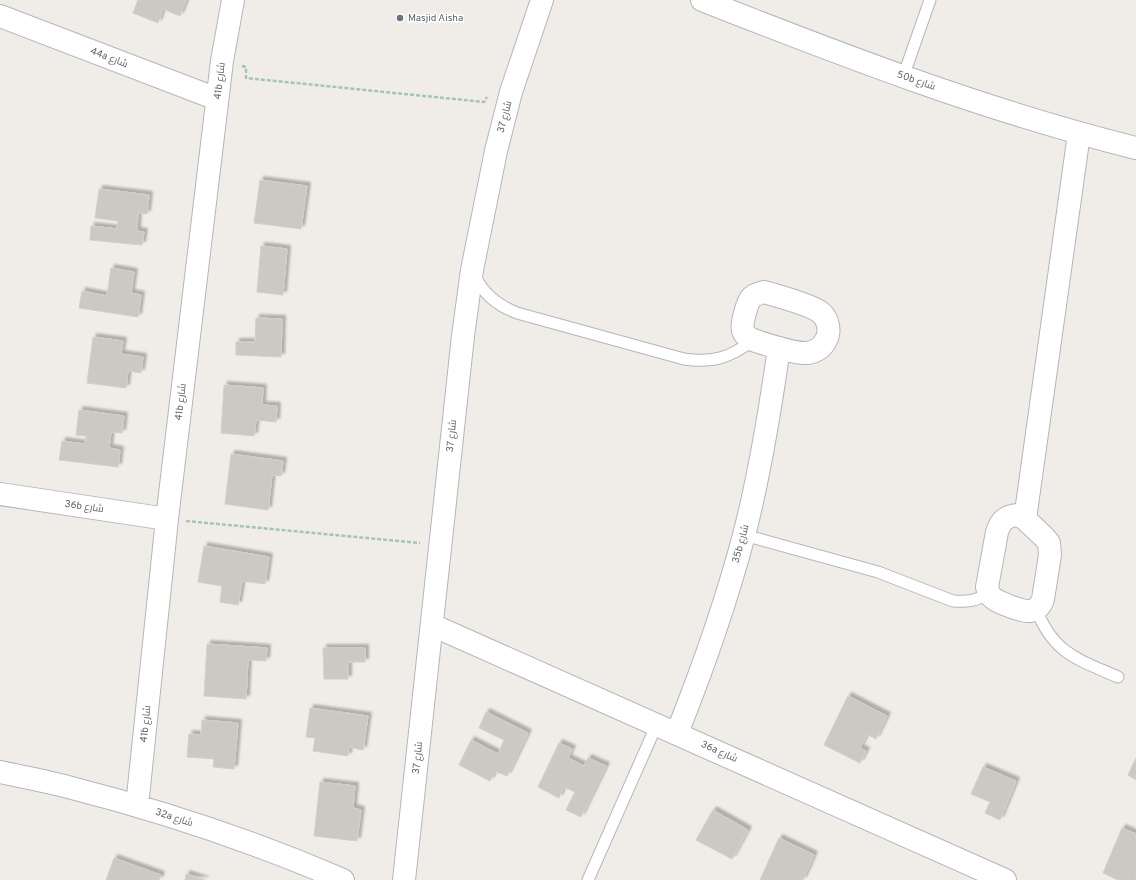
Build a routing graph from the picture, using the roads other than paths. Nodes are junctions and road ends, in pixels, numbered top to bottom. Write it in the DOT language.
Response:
graph roads {
  1 [pos="233,0"];
  2 [pos="542,0"];
  3 [pos="702,0"];
  4 [pos="930,0"];
  5 [pos="0,16"];
  6 [pos="904,77"];
  7 [pos="217,100"];
  8 [pos="1079,134"];
  9 [pos="1136,148"];
  10 [pos="472,270"];
  11 [pos="753,340"];
  12 [pos="779,348"];
  13 [pos="0,494"];
  14 [pos="1025,518"];
  15 [pos="167,519"];
  16 [pos="744,535"];
  17 [pos="989,593"];
  18 [pos="1036,609"];
  19 [pos="432,625"];
  20 [pos="1118,677"];
  21 [pos="667,729"];
  22 [pos="0,772"];
  23 [pos="137,806"];
  24 [pos="343,880"];
  25 [pos="404,880"];
  26 [pos="588,880"];
  27 [pos="1005,880"];
  1 -- 7 [label="street, 41b شارع"];
  2 -- 10 [label="street, شارع 37"];
  3 -- 6 [label="street, 50b شارع"];
  4 -- 6 [label="lane"];
  5 -- 7 [label="street, 44a شارع"];
  6 -- 8 [label="street, 50b شارع"];
  7 -- 15 [label="street, 41b شارع"];
  8 -- 9 [label="street, 50b شارع"];
  8 -- 14 [label="street"];
  10 -- 11 [label="lane"];
  10 -- 19 [label="street, شارع 37"];
  11 -- 12 [label="street"];
  11 -- 12 [label="street"];
  12 -- 16 [label="street, 35b شارع"];
  13 -- 15 [label="street, 36b شارع"];
  14 -- 17 [label="street"];
  14 -- 18 [label="street"];
  15 -- 23 [label="street, 41b شارع"];
  16 -- 17 [label="lane"];
  16 -- 21 [label="street, 35b شارع"];
  17 -- 18 [label="street"];
  18 -- 20 [label="lane"];
  19 -- 21 [label="street, 36a شارع"];
  19 -- 25 [label="street, شارع 37"];
  21 -- 26 [label="lane"];
  21 -- 27 [label="street, 36a شارع"];
  22 -- 23 [label="street, 32a شارع"];
  23 -- 24 [label="street, 32a شارع"];
}
